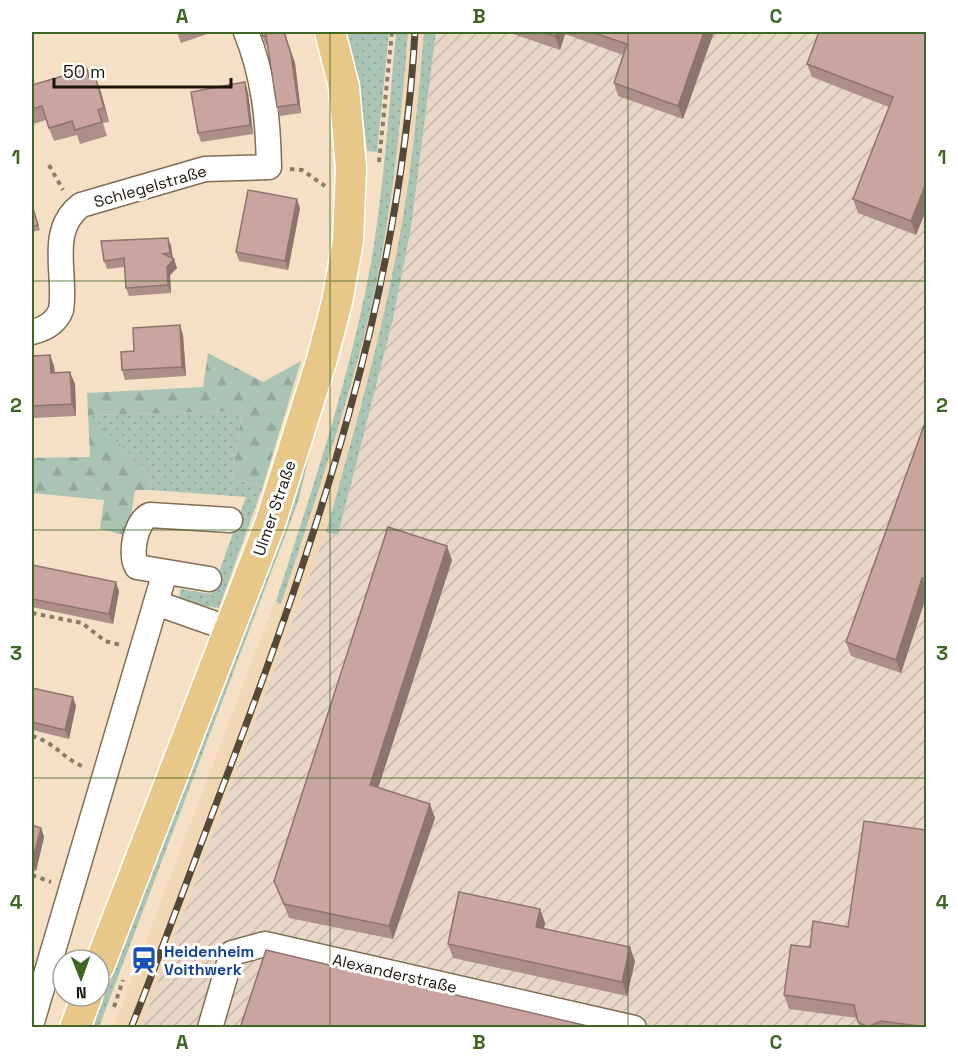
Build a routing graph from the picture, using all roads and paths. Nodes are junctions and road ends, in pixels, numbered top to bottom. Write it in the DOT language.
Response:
graph roads {
  1 [pos="246,32"];
  2 [pos="330,32"];
  3 [pos="392,32"];
  4 [pos="380,158"];
  5 [pos="302,170"];
  6 [pos="326,187"];
  7 [pos="32,332"];
  8 [pos="230,520"];
  9 [pos="165,572"];
  10 [pos="209,579"];
  11 [pos="156,603"];
  12 [pos="32,613"];
  13 [pos="230,628"];
  14 [pos="142,650"];
  15 [pos="32,736"];
  16 [pos="105,775"];
  17 [pos="106,948"];
  18 [pos="82,1008"];
  19 [pos="32,1022"];
  20 [pos="75,1028"];
  21 [pos="210,1028"];
  22 [pos="634,1028"];
  1 -- 7 [label="street, Schlegelstraße"];
  2 -- 13 [label="main road, Ulmer Straße"];
  3 -- 4 [label="path"];
  5 -- 6 [label="path"];
  8 -- 9 [label="street"];
  9 -- 10 [label="street"];
  9 -- 11 [label="street"];
  11 -- 13 [label="street"];
  11 -- 14 [label="street"];
  12 -- 14 [label="path"];
  13 -- 17 [label="main road, Ulmer Straße"];
  14 -- 16 [label="street"];
  15 -- 16 [label="path"];
  16 -- 19 [label="street"];
  18 -- 20 [label="main road"];
  21 -- 22 [label="street, Alexanderstraße"];
}
